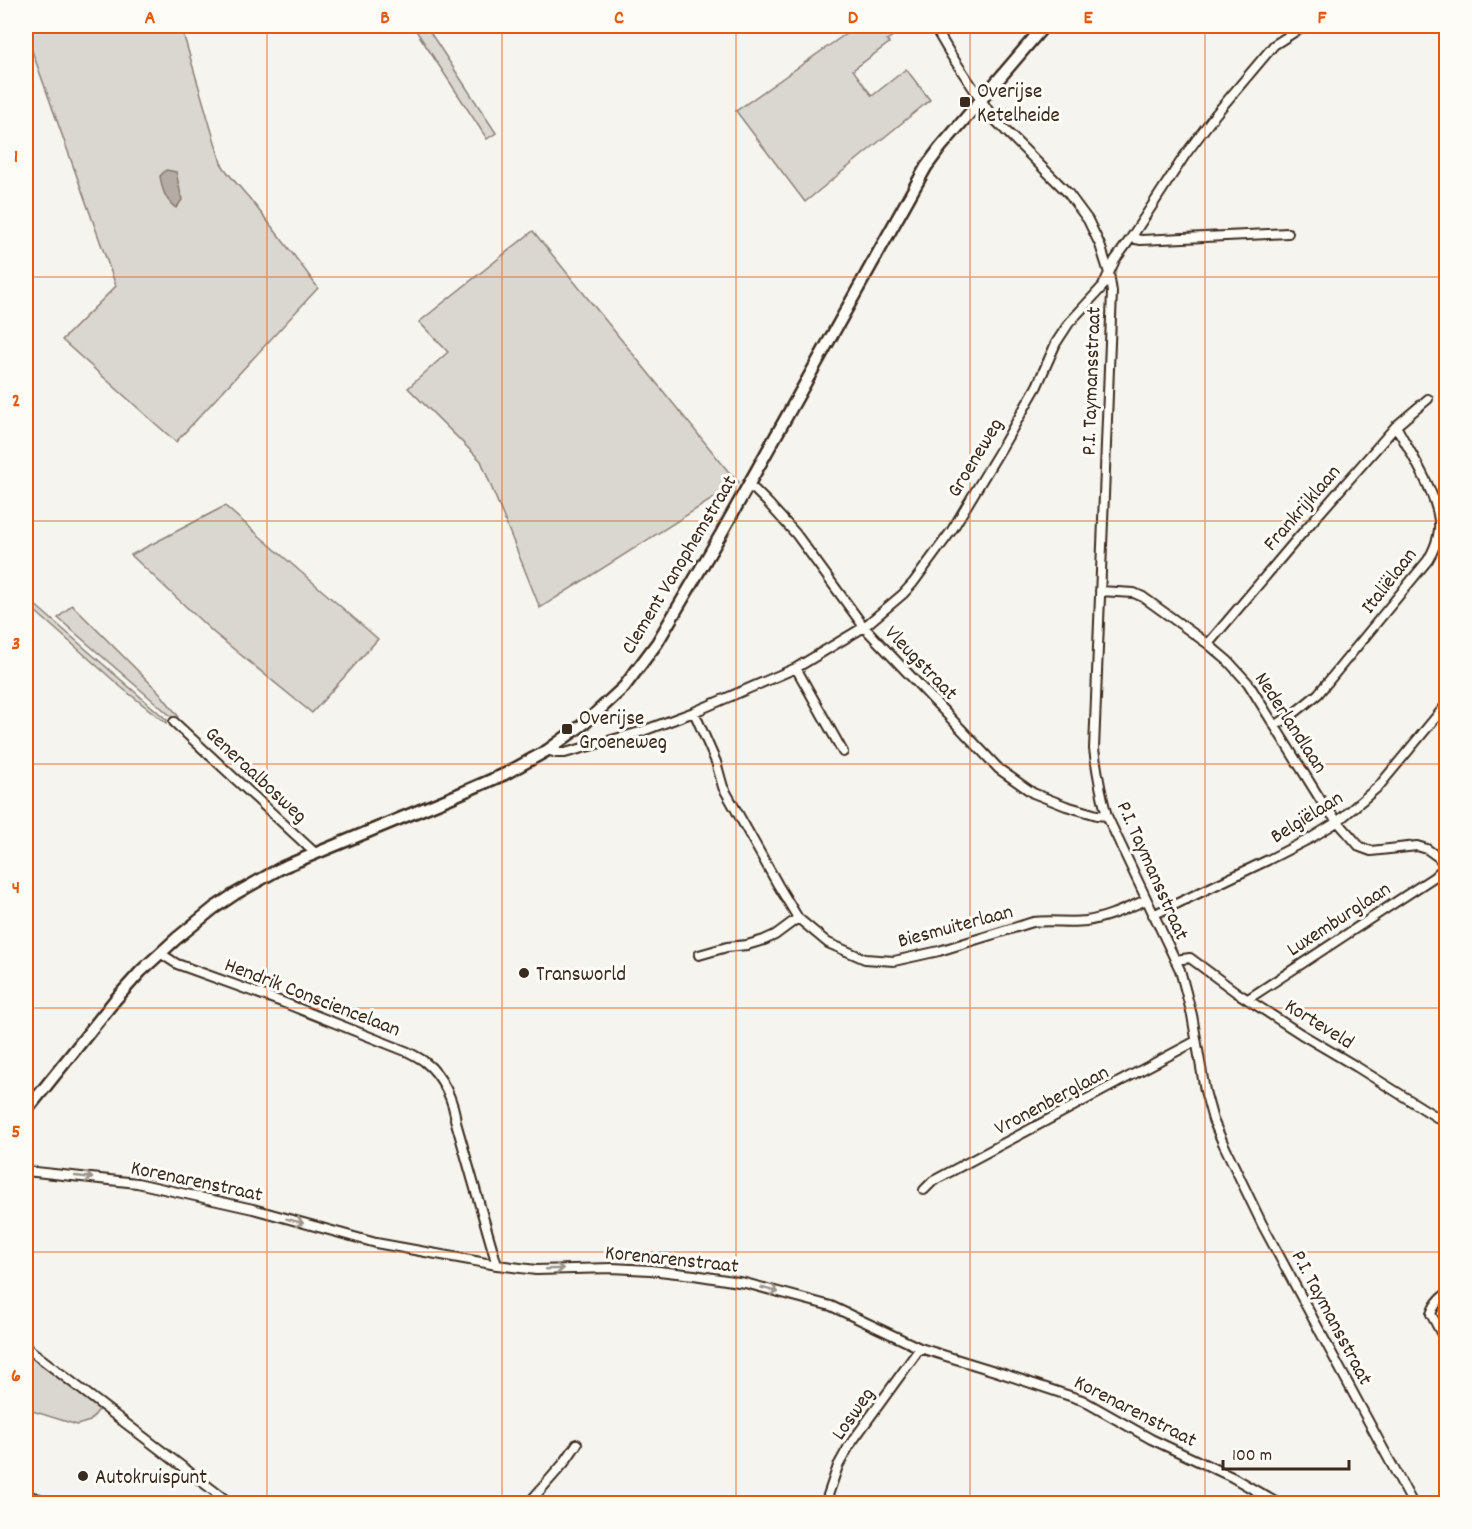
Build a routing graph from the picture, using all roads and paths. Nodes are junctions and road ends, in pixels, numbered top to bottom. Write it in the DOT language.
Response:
graph roads {
  1 [pos="934,26"];
  2 [pos="1044,26"];
  3 [pos="1307,26"];
  4 [pos="981,99"];
  5 [pos="1288,233"];
  6 [pos="1131,238"];
  7 [pos="1109,273"];
  8 [pos="1428,399"];
  9 [pos="1396,426"];
  10 [pos="747,486"];
  11 [pos="1100,591"];
  12 [pos="864,627"];
  13 [pos="1208,644"];
  14 [pos="796,668"];
  15 [pos="1446,705"];
  16 [pos="694,712"];
  17 [pos="174,722"];
  18 [pos="1275,726"];
  19 [pos="548,750"];
  20 [pos="843,752"];
  21 [pos="1107,816"];
  22 [pos="1337,822"];
  23 [pos="315,853"];
  24 [pos="1446,866"];
  25 [pos="1146,900"];
  26 [pos="1153,915"];
  27 [pos="798,918"];
  28 [pos="160,953"];
  29 [pos="699,955"];
  30 [pos="1174,960"];
  31 [pos="1248,999"];
  32 [pos="1196,1041"];
  33 [pos="26,1111"];
  34 [pos="1446,1123"];
  35 [pos="26,1171"];
  36 [pos="924,1190"];
  37 [pos="497,1265"];
  38 [pos="1446,1294"];
  39 [pos="1446,1342"];
  40 [pos="26,1347"];
  41 [pos="920,1348"];
  42 [pos="577,1444"];
  43 [pos="26,1497"];
  44 [pos="49,1503"];
  45 [pos="231,1503"];
  46 [pos="528,1503"];
  47 [pos="825,1503"];
  48 [pos="1279,1503"];
  49 [pos="1413,1503"];
  1 -- 4 [label="street, P.I. Taymansstraat"];
  2 -- 4 [label="street, Clement Vanophemstraat"];
  3 -- 6 [label="street, Groeneweg"];
  4 -- 7 [label="street, P.I. Taymansstraat"];
  4 -- 10 [label="street, Clement Vanophemstraat"];
  5 -- 6 [label="street"];
  6 -- 7 [label="street, Groeneweg"];
  7 -- 11 [label="street, P.I. Taymansstraat"];
  7 -- 12 [label="street, Groeneweg"];
  8 -- 9 [label="street, Frankrijklaan"];
  9 -- 13 [label="street, Frankrijklaan"];
  9 -- 18 [label="street, Italiëlaan"];
  10 -- 12 [label="street, Vleugstraat"];
  10 -- 19 [label="street, Clement Vanophemstraat"];
  11 -- 13 [label="street, Nederlandlaan"];
  11 -- 21 [label="street, P.I. Taymansstraat"];
  12 -- 14 [label="street, Groeneweg"];
  12 -- 21 [label="street, Vleugstraat"];
  13 -- 18 [label="street, Nederlandlaan"];
  14 -- 16 [label="street, Groeneweg"];
  14 -- 20 [label="street"];
  15 -- 22 [label="street, Belgiëlaan"];
  16 -- 19 [label="street, Groeneweg"];
  16 -- 27 [label="street, Biesmuiterlaan"];
  17 -- 23 [label="street, Generaalbosweg"];
  18 -- 22 [label="street, Nederlandlaan"];
  19 -- 23 [label="street, Clement Vanophemstraat"];
  21 -- 25 [label="street, P.I. Taymansstraat"];
  22 -- 24 [label="street, Nederlandlaan"];
  22 -- 26 [label="street, Belgiëlaan"];
  23 -- 28 [label="street, Clement Vanophemstraat"];
  24 -- 31 [label="street, Luxemburglaan"];
  25 -- 26 [label="street, P.I. Taymansstraat"];
  25 -- 27 [label="street, Biesmuiterlaan"];
  26 -- 30 [label="street, P.I. Taymansstraat"];
  27 -- 29 [label="street"];
  28 -- 33 [label="street, Clement Vanophemstraat"];
  28 -- 37 [label="street, Hendrik Consciencelaan"];
  30 -- 31 [label="street, Korteveld"];
  30 -- 32 [label="street, P.I. Taymansstraat"];
  31 -- 34 [label="street, Korteveld"];
  32 -- 36 [label="street, Vronenberglaan"];
  32 -- 49 [label="street, P.I. Taymansstraat"];
  35 -- 37 [label="street, Korenarenstraat, one-way"];
  37 -- 41 [label="street, Korenarenstraat, one-way"];
  38 -- 39 [label="street"];
  40 -- 45 [label="street"];
  41 -- 47 [label="street, Losweg"];
  41 -- 48 [label="street, Korenarenstraat"];
  42 -- 46 [label="street"];
  43 -- 44 [label="main road"];
}
